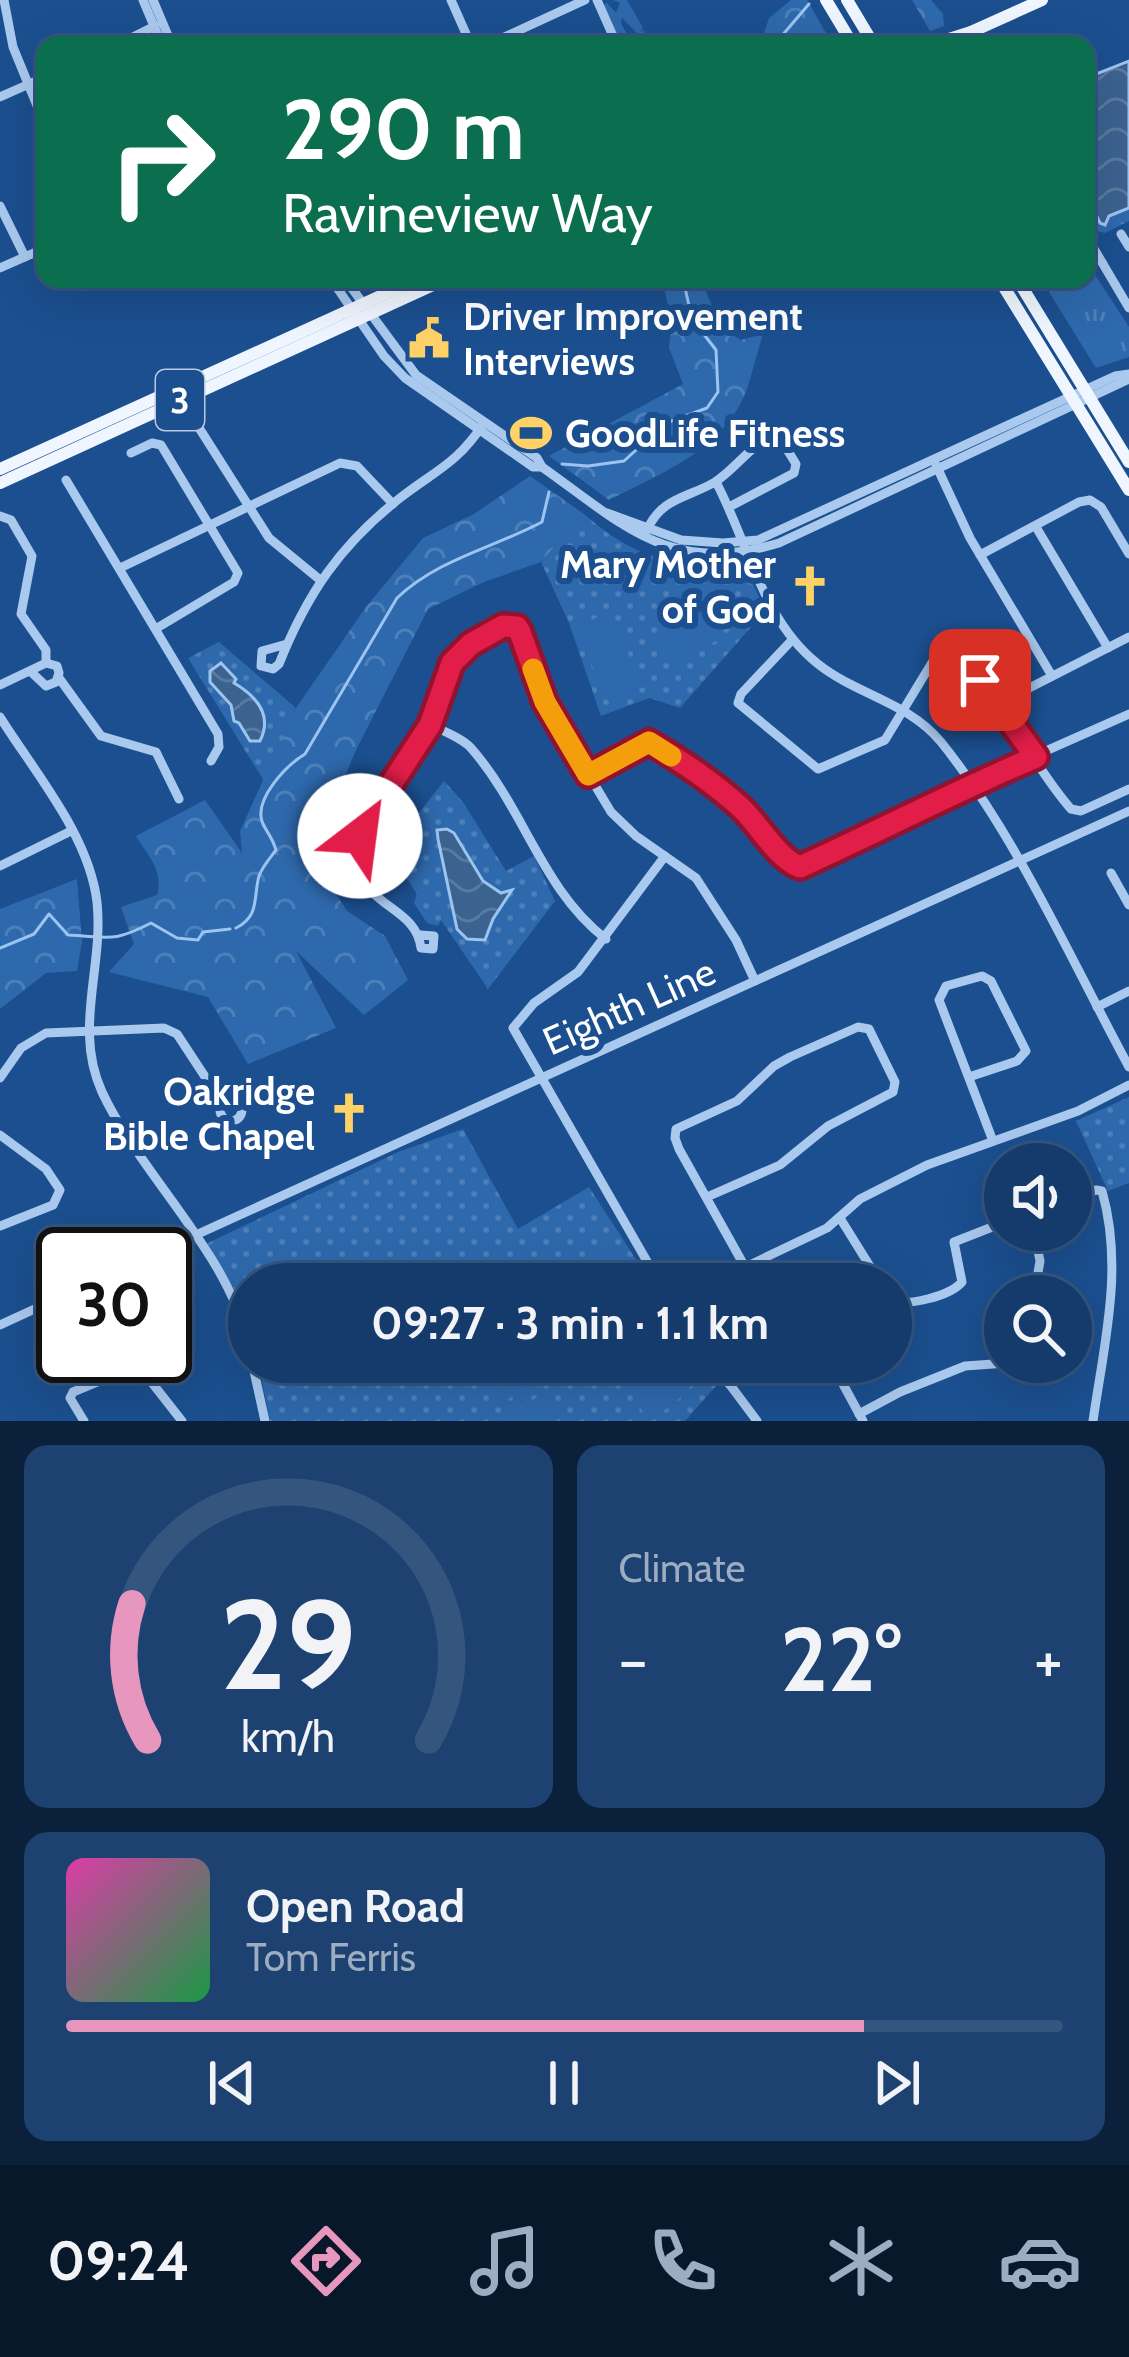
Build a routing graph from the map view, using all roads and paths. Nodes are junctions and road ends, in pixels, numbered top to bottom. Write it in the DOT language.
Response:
graph roads {
  1 [pos="143,0"];
  2 [pos="153,0"];
  3 [pos="451,0"];
  4 [pos="585,0"];
  5 [pos="597,0"];
  6 [pos="826,0"];
  7 [pos="847,0"];
  8 [pos="1042,0"];
  9 [pos="3,3"];
  10 [pos="157,26"];
  11 [pos="971,32"];
  12 [pos="136,36"];
  13 [pos="160,36"];
  14 [pos="165,36"];
  15 [pos="467,36"];
  16 [pos="507,36"];
  17 [pos="613,36"];
  18 [pos="848,36"];
  19 [pos="869,36"];
  20 [pos="958,36"];
  21 [pos="967,36"];
  22 [pos="36,80"];
  23 [pos="26,85"];
  24 [pos="0,97"];
  25 [pos="36,106"];
  26 [pos="0,206"];
  27 [pos="1121,234"];
  28 [pos="1129,247"];
  29 [pos="1095,250"];
  30 [pos="36,252"];
  31 [pos="25,257"];
  32 [pos="0,268"];
  33 [pos="339,288"];
  34 [pos="350,288"];
  35 [pos="402,288"];
  36 [pos="422,288"];
  37 [pos="1005,288"];
  38 [pos="1022,288"];
  39 [pos="1129,308"];
  40 [pos="361,311"];
  41 [pos="1129,377"];
  42 [pos="177,395"];
  43 [pos="1081,397"];
  44 [pos="482,427"];
  45 [pos="131,453"];
  46 [pos="1129,462"];
  47 [pos="936,464"];
  48 [pos="0,469"];
  49 [pos="66,480"];
  50 [pos="716,482"];
  51 [pos="0,483"];
  52 [pos="1129,490"];
  53 [pos="393,504"];
  54 [pos="249,507"];
  55 [pos="729,507"];
  56 [pos="607,513"];
  57 [pos="0,516"];
  58 [pos="208,527"];
  59 [pos="1036,527"];
  60 [pos="647,530"];
  61 [pos="745,547"];
  62 [pos="1129,554"];
  63 [pos="980,555"];
  64 [pos="120,568"];
  65 [pos="319,579"];
  66 [pos="157,628"];
  67 [pos="1129,638"];
  68 [pos="792,640"];
  69 [pos="287,644"];
  70 [pos="1108,648"];
  71 [pos="46,663"];
  72 [pos="31,671"];
  73 [pos="1052,676"];
  74 [pos="58,678"];
  75 [pos="0,685"];
  76 [pos="1000,703"];
  77 [pos="902,710"];
  78 [pos="1129,714"];
  79 [pos="0,717"];
  80 [pos="430,725"];
  81 [pos="1036,757"];
  82 [pos="212,761"];
  83 [pos="588,775"];
  84 [pos="969,784"];
  85 [pos="1129,789"];
  86 [pos="179,800"];
  87 [pos="1129,811"];
  88 [pos="71,831"];
  89 [pos="665,856"];
  90 [pos="1019,862"];
  91 [pos="0,866"];
  92 [pos="1111,873"];
  93 [pos="1129,904"];
  94 [pos="420,935"];
  95 [pos="606,939"];
  96 [pos="755,981"];
  97 [pos="1129,991"];
  98 [pos="1097,1007"];
  99 [pos="87,1030"];
  100 [pos="1129,1067"];
  101 [pos="969,1077"];
  102 [pos="0,1078"];
  103 [pos="539,1079"];
  104 [pos="1129,1085"];
  105 [pos="221,1101"];
  106 [pos="0,1135"];
  107 [pos="993,1141"];
  108 [pos="1092,1191"];
  109 [pos="706,1197"];
  110 [pos="840,1218"];
  111 [pos="0,1226"];
  112 [pos="984,1231"];
  113 [pos="195,1235"];
  114 [pos="192,1236"];
  115 [pos="648,1263"];
  116 [pos="742,1263"];
  117 [pos="754,1263"];
  118 [pos="868,1263"];
  119 [pos="1113,1283"];
  120 [pos="1129,1285"];
  121 [pos="228,1293"];
  122 [pos="912,1301"];
  123 [pos="36,1308"];
  124 [pos="0,1324"];
  125 [pos="984,1365"];
  126 [pos="255,1383"];
  127 [pos="842,1383"];
  128 [pos="729,1384"];
  129 [pos="861,1418"];
  130 [pos="261,1420"];
  131 [pos="84,1421"];
  132 [pos="182,1421"];
  133 [pos="757,1421"];
  134 [pos="1093,1421"];
  1 -- 10 [label="street"];
  2 -- 10 [label="street"];
  3 -- 15 [label="street"];
  4 -- 16 [label="street"];
  5 -- 17 [label="street"];
  6 -- 18 [label="main road"];
  7 -- 19 [label="main road"];
  8 -- 11 [label="main road"];
  9 -- 23 [label="street"];
  10 -- 12 [label="street"];
  10 -- 13 [label="street"];
  10 -- 14 [label="street"];
  11 -- 20 [label="main road"];
  11 -- 21 [label="main road"];
  22 -- 23 [label="street"];
  23 -- 24 [label="street"];
  23 -- 25 [label="street"];
  26 -- 31 [label="street"];
  27 -- 28 [label="street"];
  29 -- 39 [label="street"];
  30 -- 31 [label="street"];
  31 -- 32 [label="street"];
  33 -- 40 [label="street"];
  34 -- 40 [label="street"];
  35 -- 40 [label="main road, 3"];
  36 -- 40 [label="main road, 3"];
  37 -- 43 [label="main road"];
  38 -- 43 [label="main road"];
  40 -- 42 [label="main road, 3"];
  40 -- 44 [label="street"];
  41 -- 43 [label="street"];
  42 -- 48 [label="main road, 3"];
  42 -- 51 [label="main road, 3"];
  42 -- 54 [label="street"];
  43 -- 46 [label="main road"];
  43 -- 47 [label="street"];
  43 -- 47 [label="street"];
  43 -- 52 [label="main road"];
  44 -- 53 [label="street"];
  44 -- 56 [label="street"];
  45 -- 58 [label="street"];
  47 -- 61 [label="street"];
  47 -- 63 [label="street"];
  49 -- 64 [label="street"];
  50 -- 55 [label="street"];
  50 -- 55 [label="street"];
  50 -- 60 [label="street"];
  53 -- 54 [label="street"];
  53 -- 65 [label="street"];
  54 -- 58 [label="street"];
  54 -- 65 [label="street"];
  55 -- 61 [label="street"];
  56 -- 60 [label="street"];
  56 -- 61 [label="street"];
  57 -- 71 [label="street"];
  58 -- 64 [label="street"];
  58 -- 66 [label="street"];
  59 -- 62 [label="street"];
  59 -- 63 [label="street"];
  59 -- 70 [label="street"];
  60 -- 61 [label="street"];
  61 -- 68 [label="street"];
  63 -- 73 [label="street"];
  64 -- 66 [label="street"];
  65 -- 69 [label="street"];
  66 -- 82 [label="street"];
  67 -- 70 [label="street"];
  68 -- 77 [label="street"];
  68 -- 77 [label="street"];
  70 -- 73 [label="street"];
  71 -- 72 [label="street"];
  71 -- 74 [label="street"];
  72 -- 74 [label="street"];
  72 -- 75 [label="street"];
  73 -- 76 [label="street"];
  74 -- 86 [label="street"];
  76 -- 77 [label="street"];
  76 -- 81 [label="street"];
  77 -- 84 [label="street"];
  78 -- 81 [label="street"];
  79 -- 88 [label="street"];
  80 -- 83 [label="street"];
  80 -- 94 [label="street"];
  80 -- 95 [label="street"];
  81 -- 84 [label="street"];
  81 -- 85 [label="street"];
  83 -- 84 [label="street"];
  83 -- 89 [label="street"];
  84 -- 90 [label="street"];
  87 -- 90 [label="street, Eighth Line"];
  88 -- 91 [label="street"];
  88 -- 99 [label="street"];
  89 -- 95 [label="street"];
  89 -- 96 [label="street"];
  90 -- 96 [label="street, Eighth Line"];
  90 -- 98 [label="street"];
  92 -- 93 [label="street"];
  95 -- 103 [label="street"];
  96 -- 103 [label="street, Eighth Line"];
  97 -- 98 [label="street"];
  98 -- 100 [label="street"];
  99 -- 102 [label="street"];
  99 -- 105 [label="street"];
  99 -- 113 [label="street"];
  101 -- 101 [label="street"];
  101 -- 107 [label="street"];
  103 -- 113 [label="street, Eighth Line"];
  103 -- 115 [label="street"];
  104 -- 107 [label="street"];
  106 -- 111 [label="street"];
  107 -- 110 [label="street"];
  108 -- 119 [label="street"];
  109 -- 109 [label="street"];
  109 -- 116 [label="street"];
  110 -- 117 [label="street"];
  110 -- 118 [label="street"];
  112 -- 122 [label="street"];
  113 -- 114 [label="street, Eighth Line"];
  113 -- 121 [label="street"];
  119 -- 120 [label="street"];
  119 -- 134 [label="street"];
  123 -- 124 [label="street"];
  125 -- 129 [label="street"];
  126 -- 130 [label="street"];
  127 -- 129 [label="street"];
  128 -- 133 [label="street"];
  131 -- 132 [label="street"];
}
